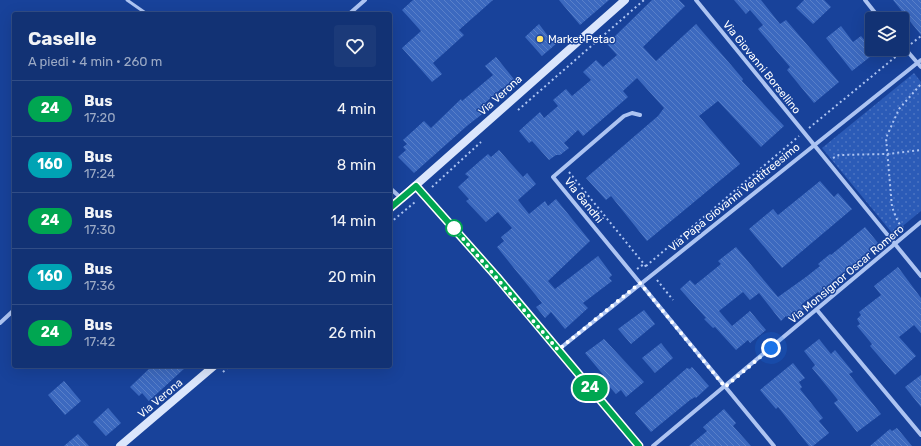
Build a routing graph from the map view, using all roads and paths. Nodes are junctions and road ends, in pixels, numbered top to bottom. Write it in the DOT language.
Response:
graph roads {
  1 [pos="127,0"];
  2 [pos="365,0"];
  3 [pos="625,0"];
  4 [pos="644,0"];
  5 [pos="696,0"];
  6 [pos="865,0"];
  7 [pos="145,12"];
  8 [pos="351,12"];
  9 [pos="874,12"];
  10 [pos="921,36"];
  11 [pos="909,46"];
  12 [pos="909,52"];
  13 [pos="896,56"];
  14 [pos="919,61"];
  15 [pos="921,67"];
  16 [pos="921,84"];
  17 [pos="513,114"];
  18 [pos="640,115"];
  19 [pos="803,133"];
  20 [pos="485,138"];
  21 [pos="813,145"];
  22 [pos="921,150"];
  23 [pos="887,154"];
  24 [pos="826,161"];
  25 [pos="564,167"];
  26 [pos="416,186"];
  27 [pos="432,187"];
  28 [pos="392,190"];
  29 [pos="401,198"];
  30 [pos="415,202"];
  31 [pos="392,206"];
  32 [pos="392,221"];
  33 [pos="921,222"];
  34 [pos="908,234"];
  35 [pos="895,246"];
  36 [pos="646,266"];
  37 [pos="652,274"];
  38 [pos="921,276"];
  39 [pos="640,283"];
  40 [pos="673,300"];
  41 [pos="817,310"];
  42 [pos="12,312"];
  43 [pos="0,323"];
  44 [pos="558,350"];
  45 [pos="212,368"];
  46 [pos="725,387"];
  47 [pos="921,435"];
  48 [pos="120,446"];
  49 [pos="639,446"];
  50 [pos="653,446"];
  51 [pos="774,446"];
  1 -- 7 [label="lane"];
  2 -- 8 [label="street"];
  3 -- 26 [label="street, Via Verona"];
  4 -- 17 [label="path"];
  5 -- 19 [label="street, Via Giovanni Borsellino"];
  6 -- 9 [label="street"];
  10 -- 11 [label="path"];
  12 -- 14 [label="street"];
  13 -- 19 [label="path"];
  14 -- 15 [label="street"];
  14 -- 21 [label="street, Via Papa Giovanni Ventitreesimo"];
  16 -- 23 [label="path"];
  18 -- 25 [label="street, Via Gandhi"];
  19 -- 21 [label="street, Via Giovanni Borsellino"];
  19 -- 36 [label="path"];
  20 -- 27 [label="path"];
  21 -- 24 [label="street, Via Giovanni Borsellino"];
  21 -- 37 [label="street, Via Papa Giovanni Ventitreesimo"];
  22 -- 23 [label="path"];
  23 -- 24 [label="path"];
  23 -- 34 [label="path"];
  24 -- 35 [label="street, Via Giovanni Borsellino"];
  25 -- 36 [label="path"];
  25 -- 39 [label="street, Via Gandhi"];
  26 -- 29 [label="street, Via Verona"];
  26 -- 44 [label="street"];
  28 -- 29 [label="street"];
  29 -- 31 [label="street, Via Verona"];
  30 -- 32 [label="path"];
  33 -- 34 [label="street, Via Monsignor Oscar Romero"];
  34 -- 35 [label="street, Via Monsignor Oscar Romero"];
  35 -- 38 [label="street, Via Giovanni Borsellino"];
  35 -- 41 [label="street, Via Monsignor Oscar Romero"];
  36 -- 37 [label="path"];
  37 -- 39 [label="street, Via Papa Giovanni Ventitreesimo"];
  37 -- 40 [label="path"];
  39 -- 44 [label="street, Via Papa Giovanni Ventitreesimo"];
  39 -- 46 [label="street"];
  41 -- 46 [label="street, Via Monsignor Oscar Romero"];
  41 -- 47 [label="street"];
  42 -- 43 [label="street"];
  44 -- 49 [label="street"];
  45 -- 48 [label="street, Via Verona"];
  46 -- 50 [label="street, Via Monsignor Oscar Romero"];
  46 -- 51 [label="street"];
}
